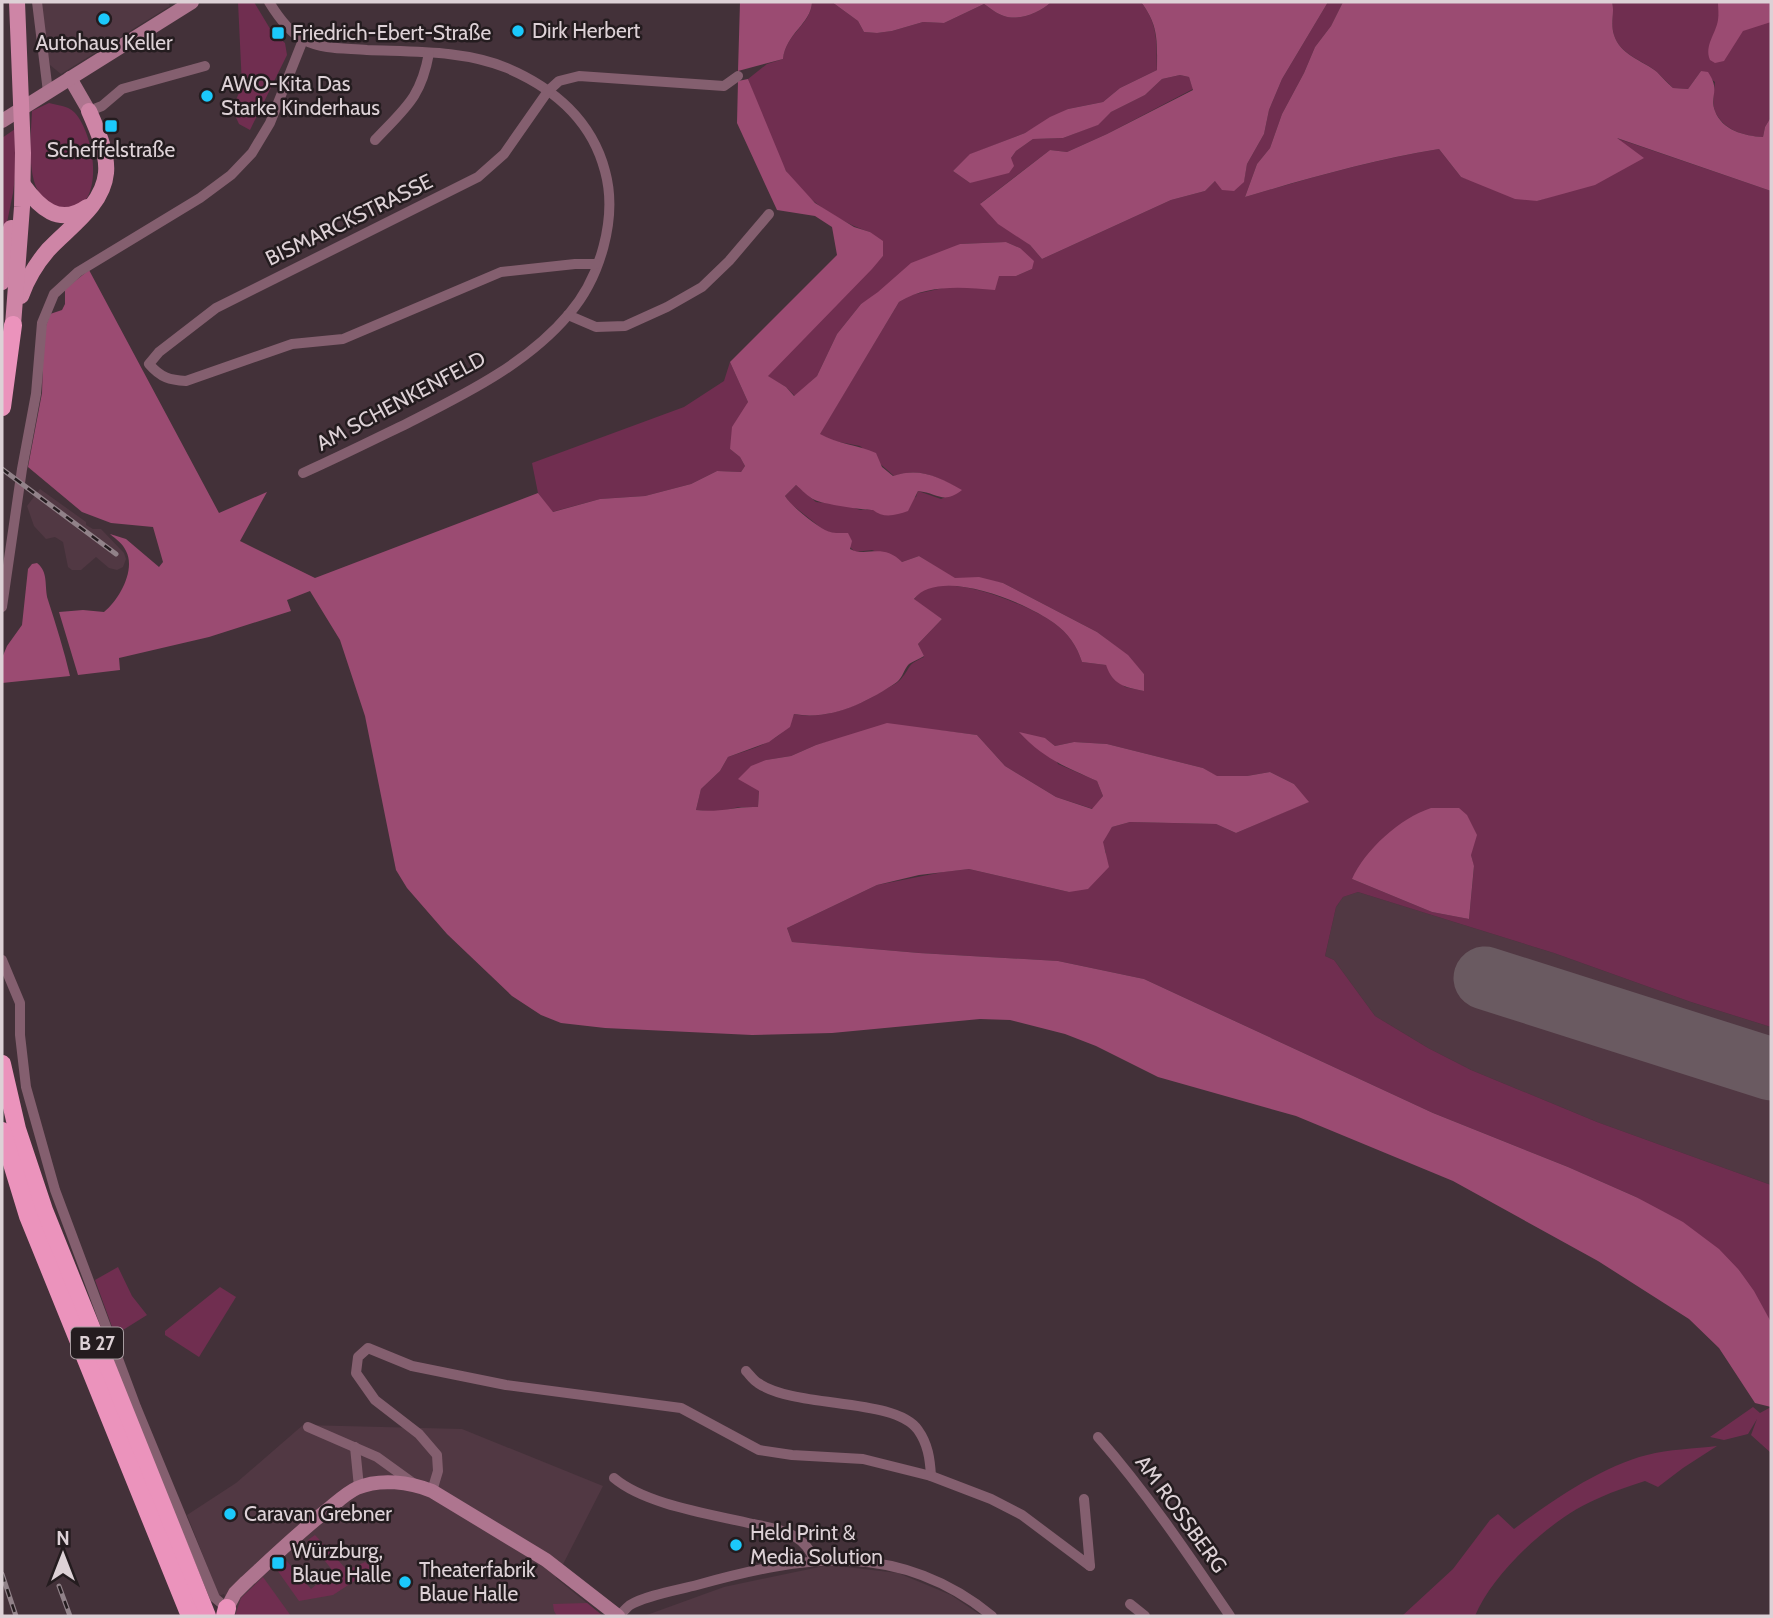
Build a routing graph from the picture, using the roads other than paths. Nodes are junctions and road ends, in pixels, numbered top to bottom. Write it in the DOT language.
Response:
graph roads {
  1 [pos="17,2"];
  2 [pos="37,2"];
  3 [pos="192,2"];
  4 [pos="269,2"];
  5 [pos="303,40"];
  6 [pos="429,53"];
  7 [pos="205,66"];
  8 [pos="738,76"];
  9 [pos="70,78"];
  10 [pos="548,91"];
  11 [pos="48,92"];
  12 [pos="89,111"];
  13 [pos="2,121"];
  14 [pos="375,140"];
  15 [pos="23,185"];
  16 [pos="92,204"];
  17 [pos="22,207"];
  18 [pos="769,214"];
  19 [pos="596,264"];
  20 [pos="2,282"];
  21 [pos="568,316"];
  22 [pos="13,326"];
  23 [pos="2,407"];
  24 [pos="303,473"];
  25 [pos="2,607"];
  26 [pos="2,960"];
  27 [pos="2,1064"];
  28 [pos="2,1131"];
  29 [pos="746,1371"];
  30 [pos="308,1427"];
  31 [pos="1098,1437"];
  32 [pos="355,1447"];
  33 [pos="931,1476"];
  34 [pos="614,1478"];
  35 [pos="417,1485"];
  36 [pos="359,1487"];
  37 [pos="432,1491"];
  38 [pos="1084,1499"];
  39 [pos="814,1561"];
  40 [pos="1130,1604"];
  41 [pos="226,1612"];
  42 [pos="190,1616"];
  43 [pos="207,1616"];
  44 [pos="618,1616"];
  45 [pos="992,1616"];
  46 [pos="1145,1616"];
  47 [pos="1230,1616"];
  1 -- 15 [label="main road"];
  2 -- 11 [label="street"];
  3 -- 9 [label="street"];
  4 -- 5 [label="street, AM SCHENKENFELD"];
  5 -- 6 [label="street, AM SCHENKENFELD"];
  5 -- 25 [label="street"];
  6 -- 10 [label="street, AM SCHENKENFELD"];
  6 -- 14 [label="street"];
  7 -- 12 [label="street"];
  8 -- 10 [label="street"];
  9 -- 11 [label="street"];
  9 -- 12 [label="street"];
  10 -- 19 [label="street, AM SCHENKENFELD"];
  10 -- 19 [label="street, BISMARCKSTRASSE"];
  11 -- 13 [label="street"];
  12 -- 16 [label="main road"];
  15 -- 16 [label="main road"];
  15 -- 17 [label="main road"];
  16 -- 22 [label="main road"];
  17 -- 20 [label="main road"];
  17 -- 22 [label="main road"];
  18 -- 21 [label="street"];
  19 -- 21 [label="street, AM SCHENKENFELD"];
  21 -- 24 [label="street, AM SCHENKENFELD"];
  22 -- 23 [label="highway"];
  26 -- 41 [label="street"];
  27 -- 43 [label="highway, B 27"];
  28 -- 42 [label="highway, B 27"];
  29 -- 33 [label="street"];
  30 -- 32 [label="street"];
  31 -- 47 [label="street, AM ROSSBERG"];
  32 -- 35 [label="street"];
  32 -- 36 [label="street"];
  33 -- 37 [label="street"];
  33 -- 38 [label="street"];
  34 -- 39 [label="street"];
  35 -- 36 [label="street"];
  35 -- 37 [label="street"];
  36 -- 41 [label="street"];
  37 -- 44 [label="street"];
  39 -- 44 [label="street"];
  39 -- 45 [label="street"];
  40 -- 46 [label="street"];
}
